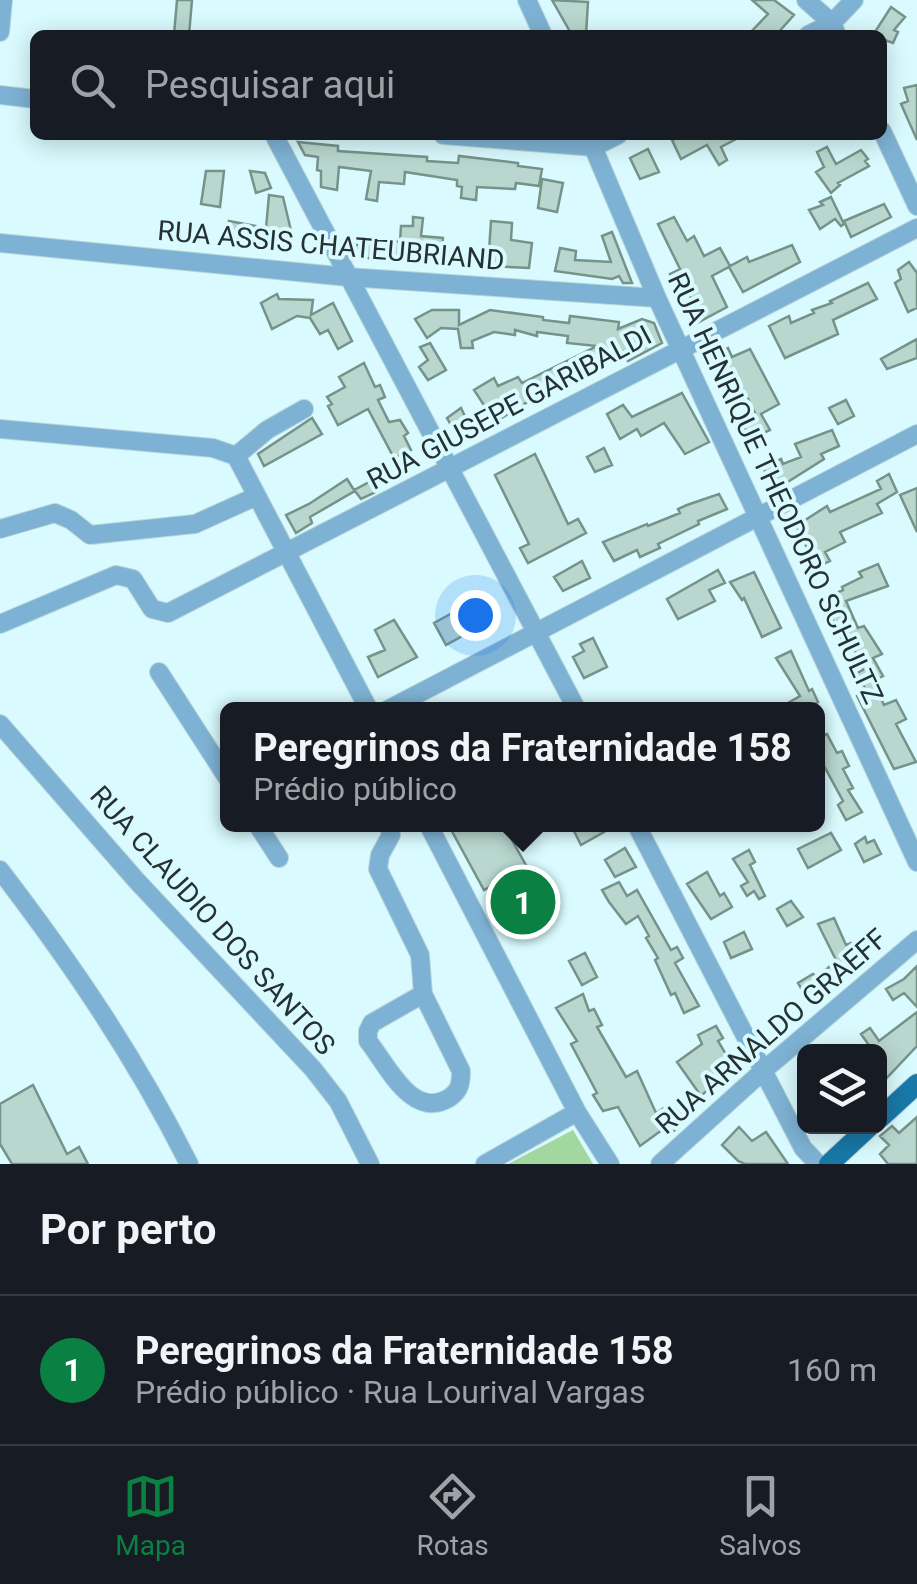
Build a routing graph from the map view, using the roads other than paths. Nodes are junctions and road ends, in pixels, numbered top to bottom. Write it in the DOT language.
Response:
graph roads {
  1 [pos="3,0"];
  2 [pos="527,0"];
  3 [pos="806,0"];
  4 [pos="854,0"];
  5 [pos="834,29"];
  6 [pos="541,30"];
  7 [pos="0,32"];
  8 [pos="0,95"];
  9 [pos="30,98"];
  10 [pos="277,140"];
  11 [pos="886,140"];
  12 [pos="591,141"];
  13 [pos="917,206"];
  14 [pos="917,228"];
  15 [pos="0,243"];
  16 [pos="348,276"];
  17 [pos="657,298"];
  18 [pos="682,348"];
  19 [pos="304,410"];
  20 [pos="0,429"];
  21 [pos="917,434"];
  22 [pos="236,456"];
  23 [pos="450,470"];
  24 [pos="257,496"];
  25 [pos="758,515"];
  26 [pos="0,529"];
  27 [pos="286,552"];
  28 [pos="0,624"];
  29 [pos="537,633"];
  30 [pos="159,672"];
  31 [pos="365,702"];
  32 [pos="403,702"];
  33 [pos="573,702"];
  34 [pos="3,733"];
  35 [pos="220,767"];
  36 [pos="262,832"];
  37 [pos="390,832"];
  38 [pos="432,832"];
  39 [pos="640,832"];
  40 [pos="279,858"];
  41 [pos="917,862"];
  42 [pos="0,870"];
  43 [pos="917,940"];
  44 [pos="423,994"];
  45 [pos="763,1071"];
  46 [pos="917,1084"];
  47 [pos="577,1112"];
  48 [pos="887,1112"];
  49 [pos="861,1134"];
  50 [pos="190,1164"];
  51 [pos="370,1164"];
  52 [pos="485,1164"];
  53 [pos="610,1164"];
  54 [pos="660,1164"];
  55 [pos="818,1164"];
  56 [pos="829,1164"];
  1 -- 7 [label="street"];
  2 -- 6 [label="street"];
  3 -- 5 [label="street"];
  4 -- 5 [label="street"];
  8 -- 9 [label="street"];
  10 -- 16 [label="street"];
  11 -- 13 [label="street"];
  12 -- 17 [label="street, RUA HENRIQUE THEODORO SCHULTZ"];
  14 -- 18 [label="street, RUA GIUSEPE GARIBALDI"];
  15 -- 16 [label="street, RUA ASSIS CHATEUBRIAND"];
  16 -- 17 [label="street, RUA ASSIS CHATEUBRIAND"];
  16 -- 23 [label="street"];
  17 -- 18 [label="street, RUA HENRIQUE THEODORO SCHULTZ"];
  18 -- 23 [label="street, RUA GIUSEPE GARIBALDI"];
  18 -- 25 [label="street, RUA HENRIQUE THEODORO SCHULTZ"];
  19 -- 22 [label="street"];
  20 -- 22 [label="street"];
  21 -- 25 [label="street"];
  22 -- 24 [label="street"];
  23 -- 27 [label="street, RUA GIUSEPE GARIBALDI"];
  23 -- 29 [label="street"];
  24 -- 26 [label="street"];
  24 -- 27 [label="street"];
  25 -- 29 [label="street"];
  25 -- 41 [label="street, RUA HENRIQUE THEODORO SCHULTZ"];
  27 -- 28 [label="street, RUA GIUSEPE GARIBALDI"];
  27 -- 31 [label="street"];
  29 -- 32 [label="street"];
  29 -- 33 [label="street"];
  30 -- 35 [label="street"];
  34 -- 51 [label="street, RUA CLAUDIO DOS SANTOS"];
  36 -- 40 [label="street"];
  37 -- 44 [label="street"];
  38 -- 47 [label="street"];
  39 -- 45 [label="street"];
  42 -- 50 [label="street"];
  43 -- 45 [label="street, RUA ARNALDO GRAEFF"];
  44 -- 44 [label="street"];
  45 -- 54 [label="street, RUA ARNALDO GRAEFF"];
  45 -- 55 [label="street"];
  46 -- 48 [label="main road"];
  47 -- 52 [label="street"];
  47 -- 53 [label="street"];
  49 -- 56 [label="main road"];
}
